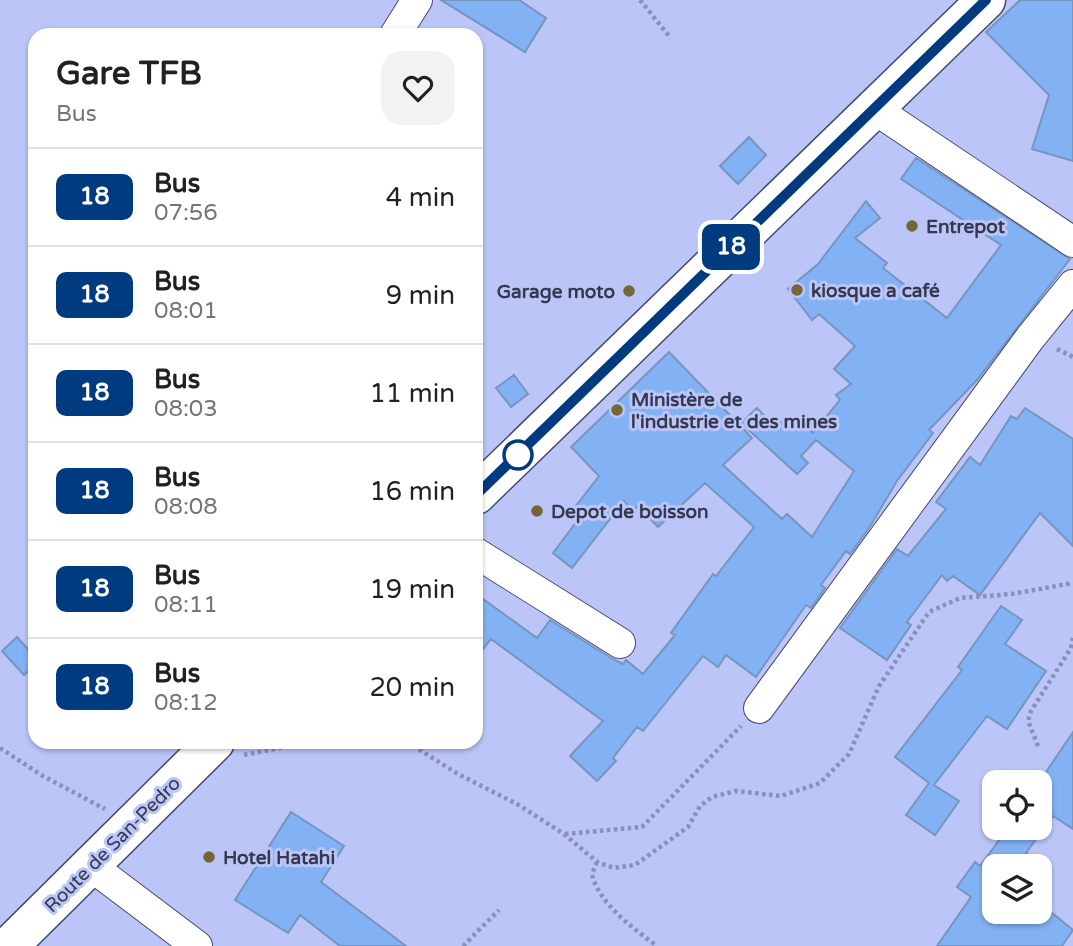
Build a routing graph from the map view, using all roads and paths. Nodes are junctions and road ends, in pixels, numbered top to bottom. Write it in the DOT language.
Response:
graph roads {
  1 [pos="417,0"];
  2 [pos="640,0"];
  3 [pos="986,0"];
  4 [pos="399,28"];
  5 [pos="669,36"];
  6 [pos="873,108"];
  7 [pos="1073,242"];
  8 [pos="1073,285"];
  9 [pos="483,488"];
  10 [pos="483,557"];
  11 [pos="1073,583"];
  12 [pos="1073,638"];
  13 [pos="620,643"];
  14 [pos="759,708"];
  15 [pos="1038,746"];
  16 [pos="0,748"];
  17 [pos="208,749"];
  18 [pos="274,749"];
  19 [pos="419,749"];
  20 [pos="136,818"];
  21 [pos="564,834"];
  22 [pos="597,862"];
  23 [pos="91,866"];
  24 [pos="499,909"];
  25 [pos="9,946"];
  26 [pos="197,946"];
  27 [pos="463,946"];
  28 [pos="657,946"];
  1 -- 4 [label="street"];
  2 -- 5 [label="path"];
  3 -- 6 [label="main road"];
  6 -- 7 [label="street"];
  6 -- 9 [label="main road"];
  8 -- 14 [label="street"];
  10 -- 13 [label="street"];
  11 -- 22 [label="path"];
  12 -- 15 [label="path"];
  14 -- 21 [label="path"];
  16 -- 20 [label="path"];
  17 -- 18 [label="path"];
  17 -- 20 [label="main road, Route de San-Pedro"];
  19 -- 21 [label="path"];
  20 -- 23 [label="main road, Route de San-Pedro"];
  21 -- 22 [label="path"];
  22 -- 28 [label="path"];
  23 -- 25 [label="main road, Route de San-Pedro"];
  23 -- 26 [label="street"];
  24 -- 27 [label="path"];
}
